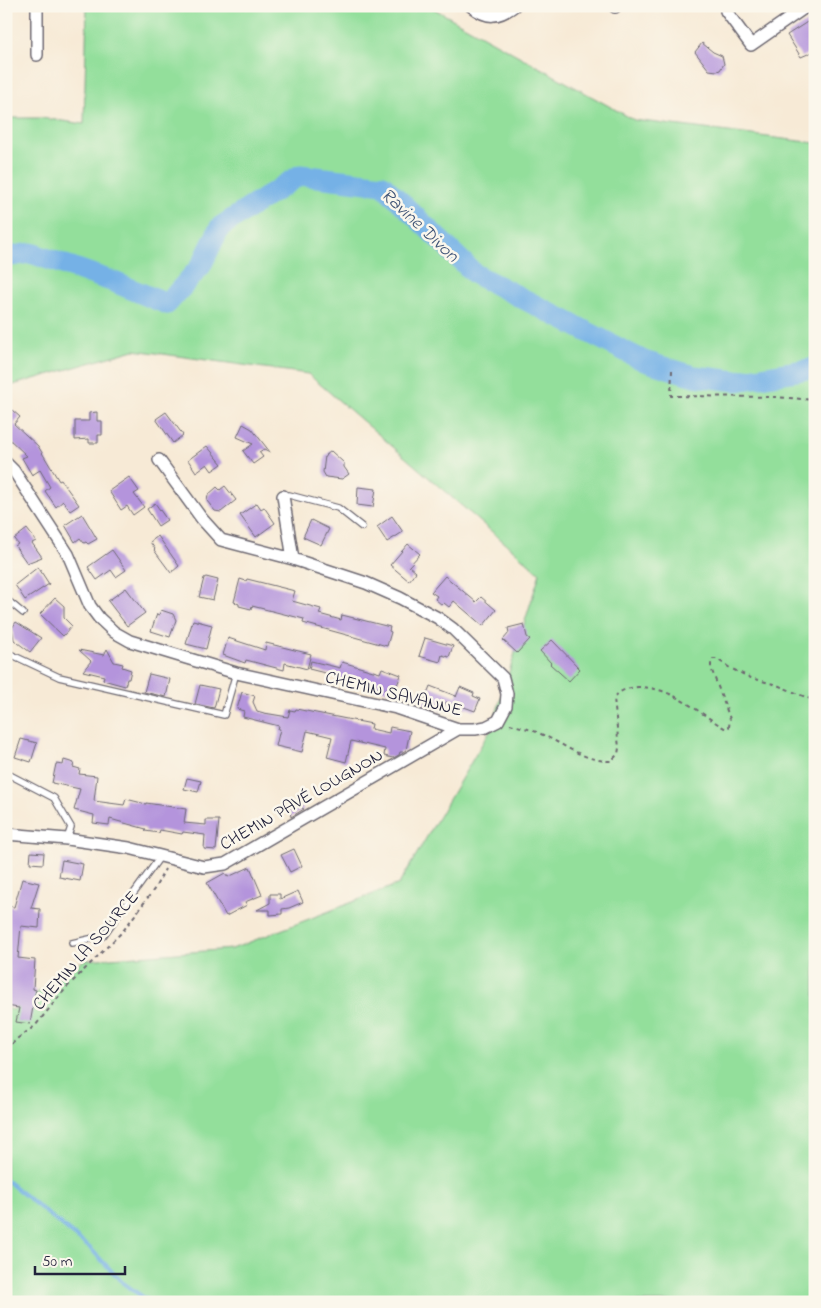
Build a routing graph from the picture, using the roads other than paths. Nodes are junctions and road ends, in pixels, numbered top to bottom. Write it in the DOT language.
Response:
graph roads {
  1 [pos="36,6"];
  2 [pos="471,6"];
  3 [pos="514,6"];
  4 [pos="807,6"];
  5 [pos="726,11"];
  6 [pos="37,55"];
  7 [pos="159,460"];
  8 [pos="6,463"];
  9 [pos="283,496"];
  10 [pos="362,527"];
  11 [pos="293,560"];
  12 [pos="6,599"];
  13 [pos="23,613"];
  14 [pos="6,652"];
  15 [pos="236,673"];
  16 [pos="458,729"];
  17 [pos="6,773"];
  18 [pos="6,834"];
  19 [pos="67,839"];
  20 [pos="160,857"];
  21 [pos="72,944"];
  1 -- 6 [label="street"];
  2 -- 3 [label="street"];
  4 -- 5 [label="street"];
  7 -- 11 [label="street"];
  8 -- 15 [label="street, CHEMIN SAVANNE"];
  9 -- 10 [label="lane"];
  9 -- 11 [label="street"];
  11 -- 16 [label="street, CHEMIN SAVANNE"];
  12 -- 13 [label="lane"];
  14 -- 15 [label="lane"];
  15 -- 16 [label="street, CHEMIN SAVANNE"];
  16 -- 20 [label="street, CHEMIN PAVÉ LOUGNON"];
  17 -- 19 [label="lane"];
  18 -- 19 [label="street, CHEMIN PAVÉ LOUGNON"];
  19 -- 20 [label="street, CHEMIN PAVÉ LOUGNON"];
  20 -- 21 [label="lane"];
}
